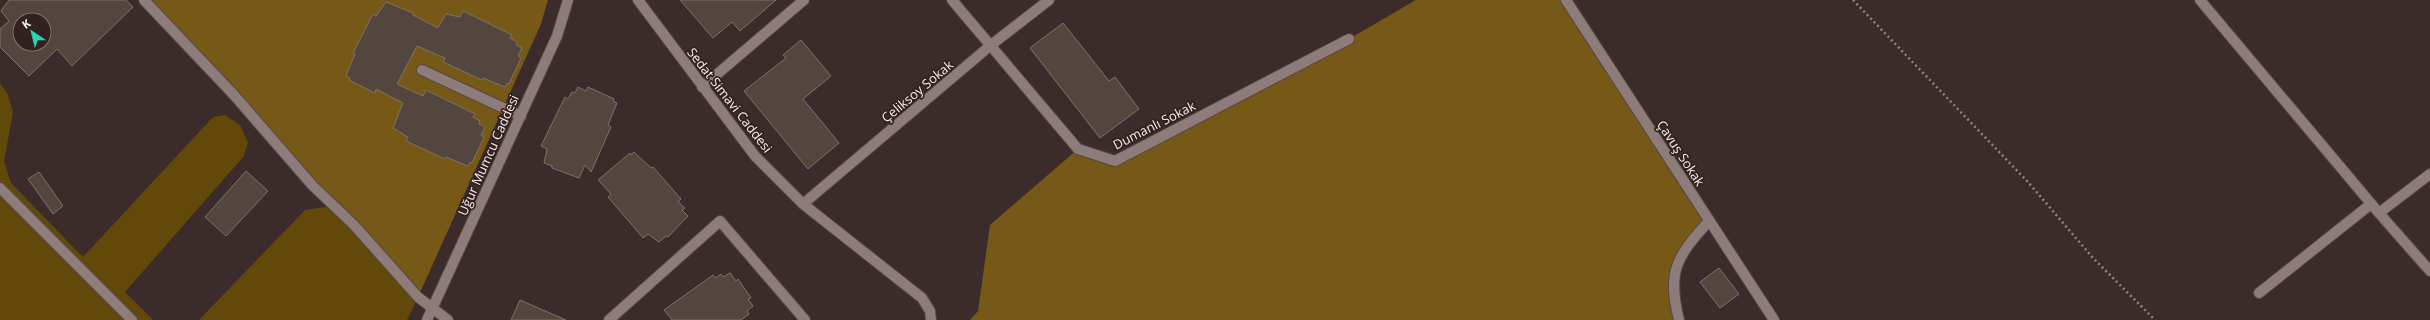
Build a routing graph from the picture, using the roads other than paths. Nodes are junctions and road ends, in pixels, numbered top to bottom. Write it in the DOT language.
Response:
graph roads {
  1 [pos="144,0"];
  2 [pos="568,0"];
  3 [pos="638,0"];
  4 [pos="804,0"];
  5 [pos="952,0"];
  6 [pos="1049,0"];
  7 [pos="1566,0"];
  8 [pos="2200,0"];
  9 [pos="1349,39"];
  10 [pos="991,45"];
  11 [pos="422,70"];
  12 [pos="702,87"];
  13 [pos="521,116"];
  14 [pos="2430,174"];
  15 [pos="0,188"];
  16 [pos="803,204"];
  17 [pos="2371,204"];
  18 [pos="2379,214"];
  19 [pos="1710,221"];
  20 [pos="2430,271"];
  21 [pos="2259,293"];
  22 [pos="433,307"];
  23 [pos="132,320"];
  24 [pos="427,320"];
  25 [pos="448,320"];
  26 [pos="609,320"];
  27 [pos="805,320"];
  28 [pos="931,320"];
  29 [pos="1679,320"];
  30 [pos="1774,320"];
  1 -- 22 [label="street"];
  2 -- 13 [label="street, Uğur Mumcu Caddesi"];
  3 -- 12 [label="street, Sedat Simavi Caddesi"];
  4 -- 12 [label="street"];
  5 -- 10 [label="street, Dumanlı Sokak"];
  6 -- 10 [label="street, Çeliksoy Sokak"];
  7 -- 19 [label="street, Çavuş Sokak"];
  8 -- 17 [label="street"];
  9 -- 10 [label="street, Dumanlı Sokak"];
  10 -- 16 [label="street, Çeliksoy Sokak"];
  11 -- 13 [label="street"];
  12 -- 16 [label="street, Sedat Simavi Caddesi"];
  13 -- 22 [label="street, Uğur Mumcu Caddesi"];
  14 -- 18 [label="street"];
  15 -- 23 [label="street"];
  16 -- 28 [label="street, Sedat Simavi Caddesi"];
  17 -- 18 [label="street"];
  17 -- 21 [label="street"];
  18 -- 20 [label="street"];
  19 -- 29 [label="street"];
  19 -- 30 [label="street, Çavuş Sokak"];
  22 -- 24 [label="street, Uğur Mumcu Caddesi"];
  22 -- 25 [label="street"];
  26 -- 27 [label="street"];
}
